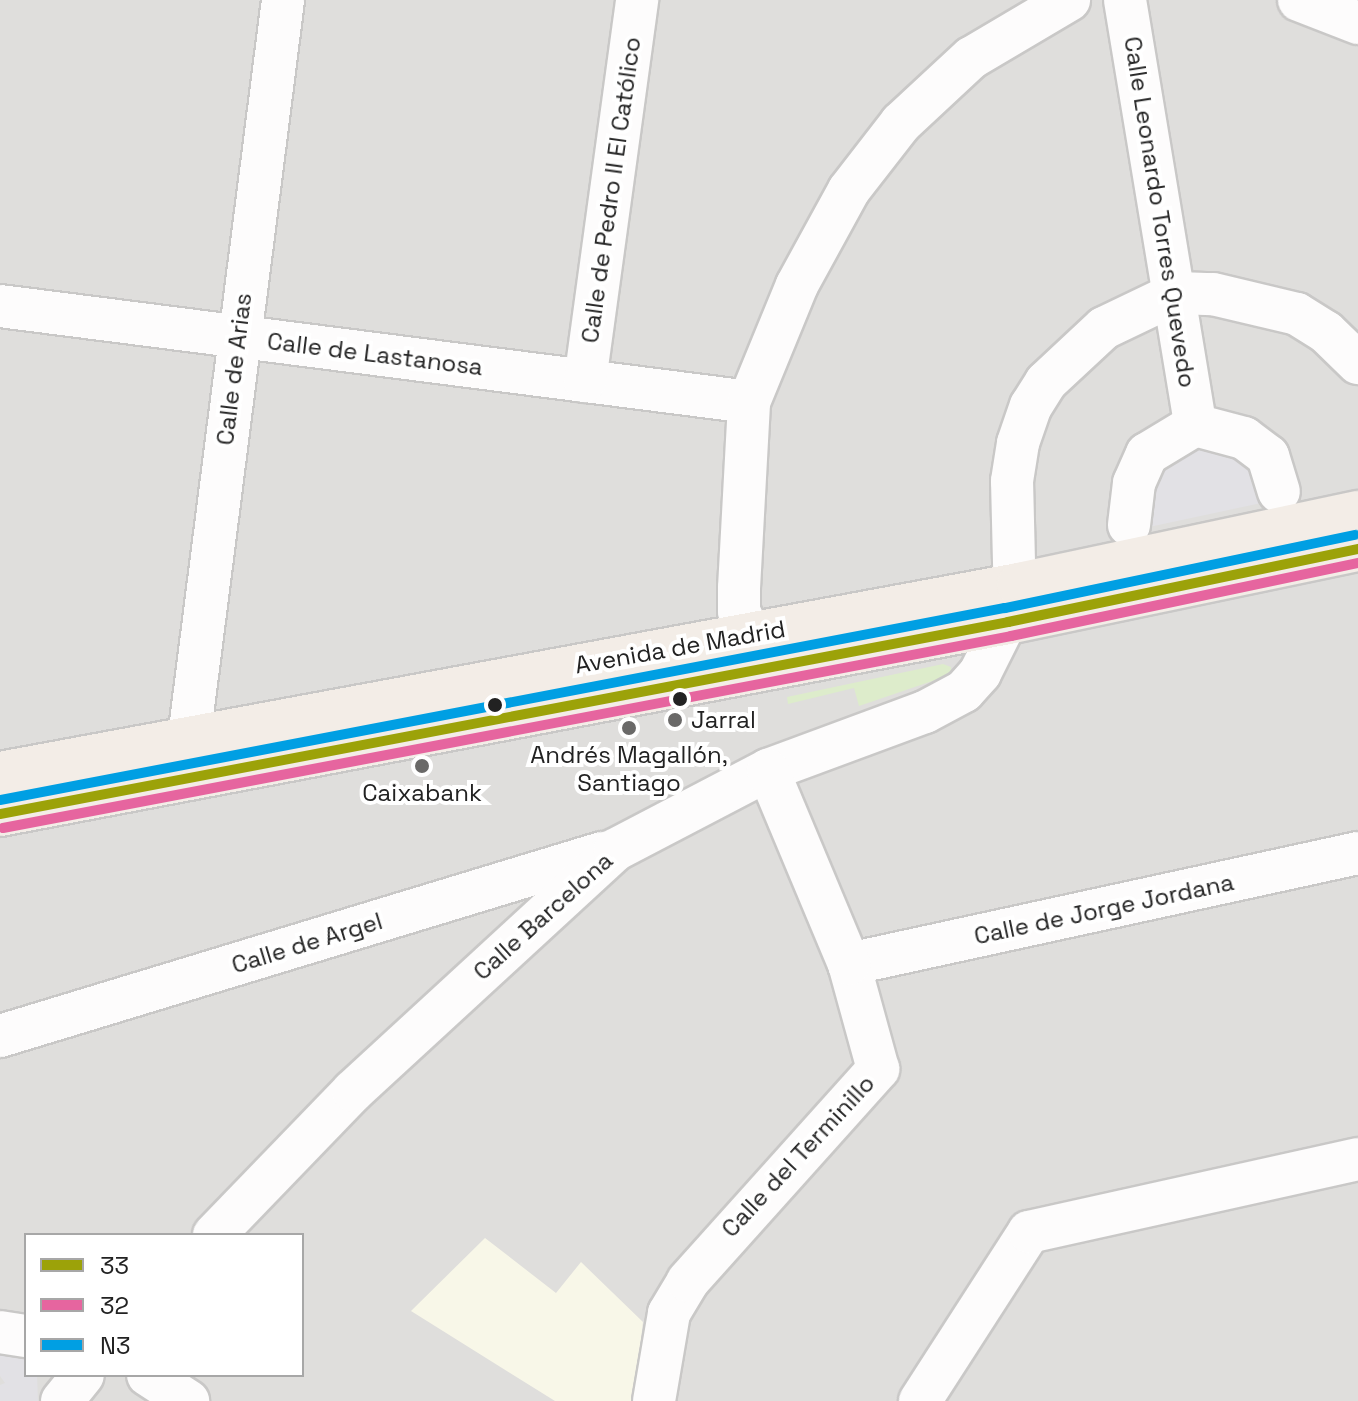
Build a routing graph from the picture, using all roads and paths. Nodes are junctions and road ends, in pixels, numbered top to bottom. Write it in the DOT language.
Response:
graph roads {
  1 [pos="283,0"];
  2 [pos="637,0"];
  3 [pos="1069,0"];
  4 [pos="1125,0"];
  5 [pos="1299,0"];
  6 [pos="1358,23"];
  7 [pos="1177,293"];
  8 [pos="0,306"];
  9 [pos="237,336"];
  10 [pos="1358,363"];
  11 [pos="585,381"];
  12 [pos="749,402"];
  13 [pos="1195,425"];
  14 [pos="1279,491"];
  15 [pos="1358,513"];
  16 [pos="1129,525"];
  17 [pos="1358,549"];
  18 [pos="1013,604"];
  19 [pos="750,634"];
  20 [pos="189,738"];
  21 [pos="768,770"];
  22 [pos="0,774"];
  23 [pos="0,814"];
  24 [pos="615,850"];
  25 [pos="1358,853"];
  26 [pos="849,964"];
  27 [pos="0,1036"];
  28 [pos="1358,1159"];
  29 [pos="216,1233"];
  30 [pos="0,1332"];
  31 [pos="24,1336"];
  32 [pos="81,1377"];
  33 [pos="151,1377"];
  34 [pos="62,1401"];
  35 [pos="188,1401"];
  36 [pos="654,1401"];
  37 [pos="920,1401"];
  1 -- 9 [label="street, Calle de Arias"];
  2 -- 11 [label="street, Calle de Pedro II El Católico"];
  3 -- 12 [label="street"];
  4 -- 7 [label="street, Calle Leonardo Torres Quevedo"];
  5 -- 6 [label="street"];
  7 -- 10 [label="street"];
  7 -- 13 [label="street, Calle Leonardo Torres Quevedo"];
  7 -- 18 [label="street"];
  8 -- 9 [label="street, Calle de Lastanosa"];
  9 -- 11 [label="street, Calle de Lastanosa"];
  9 -- 20 [label="street, Calle de Arias"];
  11 -- 12 [label="street, Calle de Lastanosa"];
  12 -- 19 [label="street"];
  13 -- 14 [label="street"];
  13 -- 16 [label="street"];
  15 -- 18 [label="main road, Avenida de Madrid"];
  17 -- 18 [label="main road, Avenida de Madrid"];
  18 -- 19 [label="main road, Avenida de Madrid"];
  18 -- 21 [label="street, Calle Barcelona"];
  18 -- 23 [label="main road, Avenida de Madrid"];
  19 -- 20 [label="main road, Avenida de Madrid"];
  20 -- 22 [label="main road, Avenida de Madrid"];
  21 -- 24 [label="street, Calle Barcelona"];
  21 -- 26 [label="street, Calle del Terminillo"];
  24 -- 27 [label="street, Calle de Argel"];
  24 -- 29 [label="street, Calle Barcelona"];
  25 -- 26 [label="street, Calle de Jorge Jordana"];
  26 -- 36 [label="street, Calle del Terminillo"];
  28 -- 37 [label="street"];
  30 -- 31 [label="street"];
  32 -- 34 [label="street"];
  33 -- 35 [label="street"];
}
